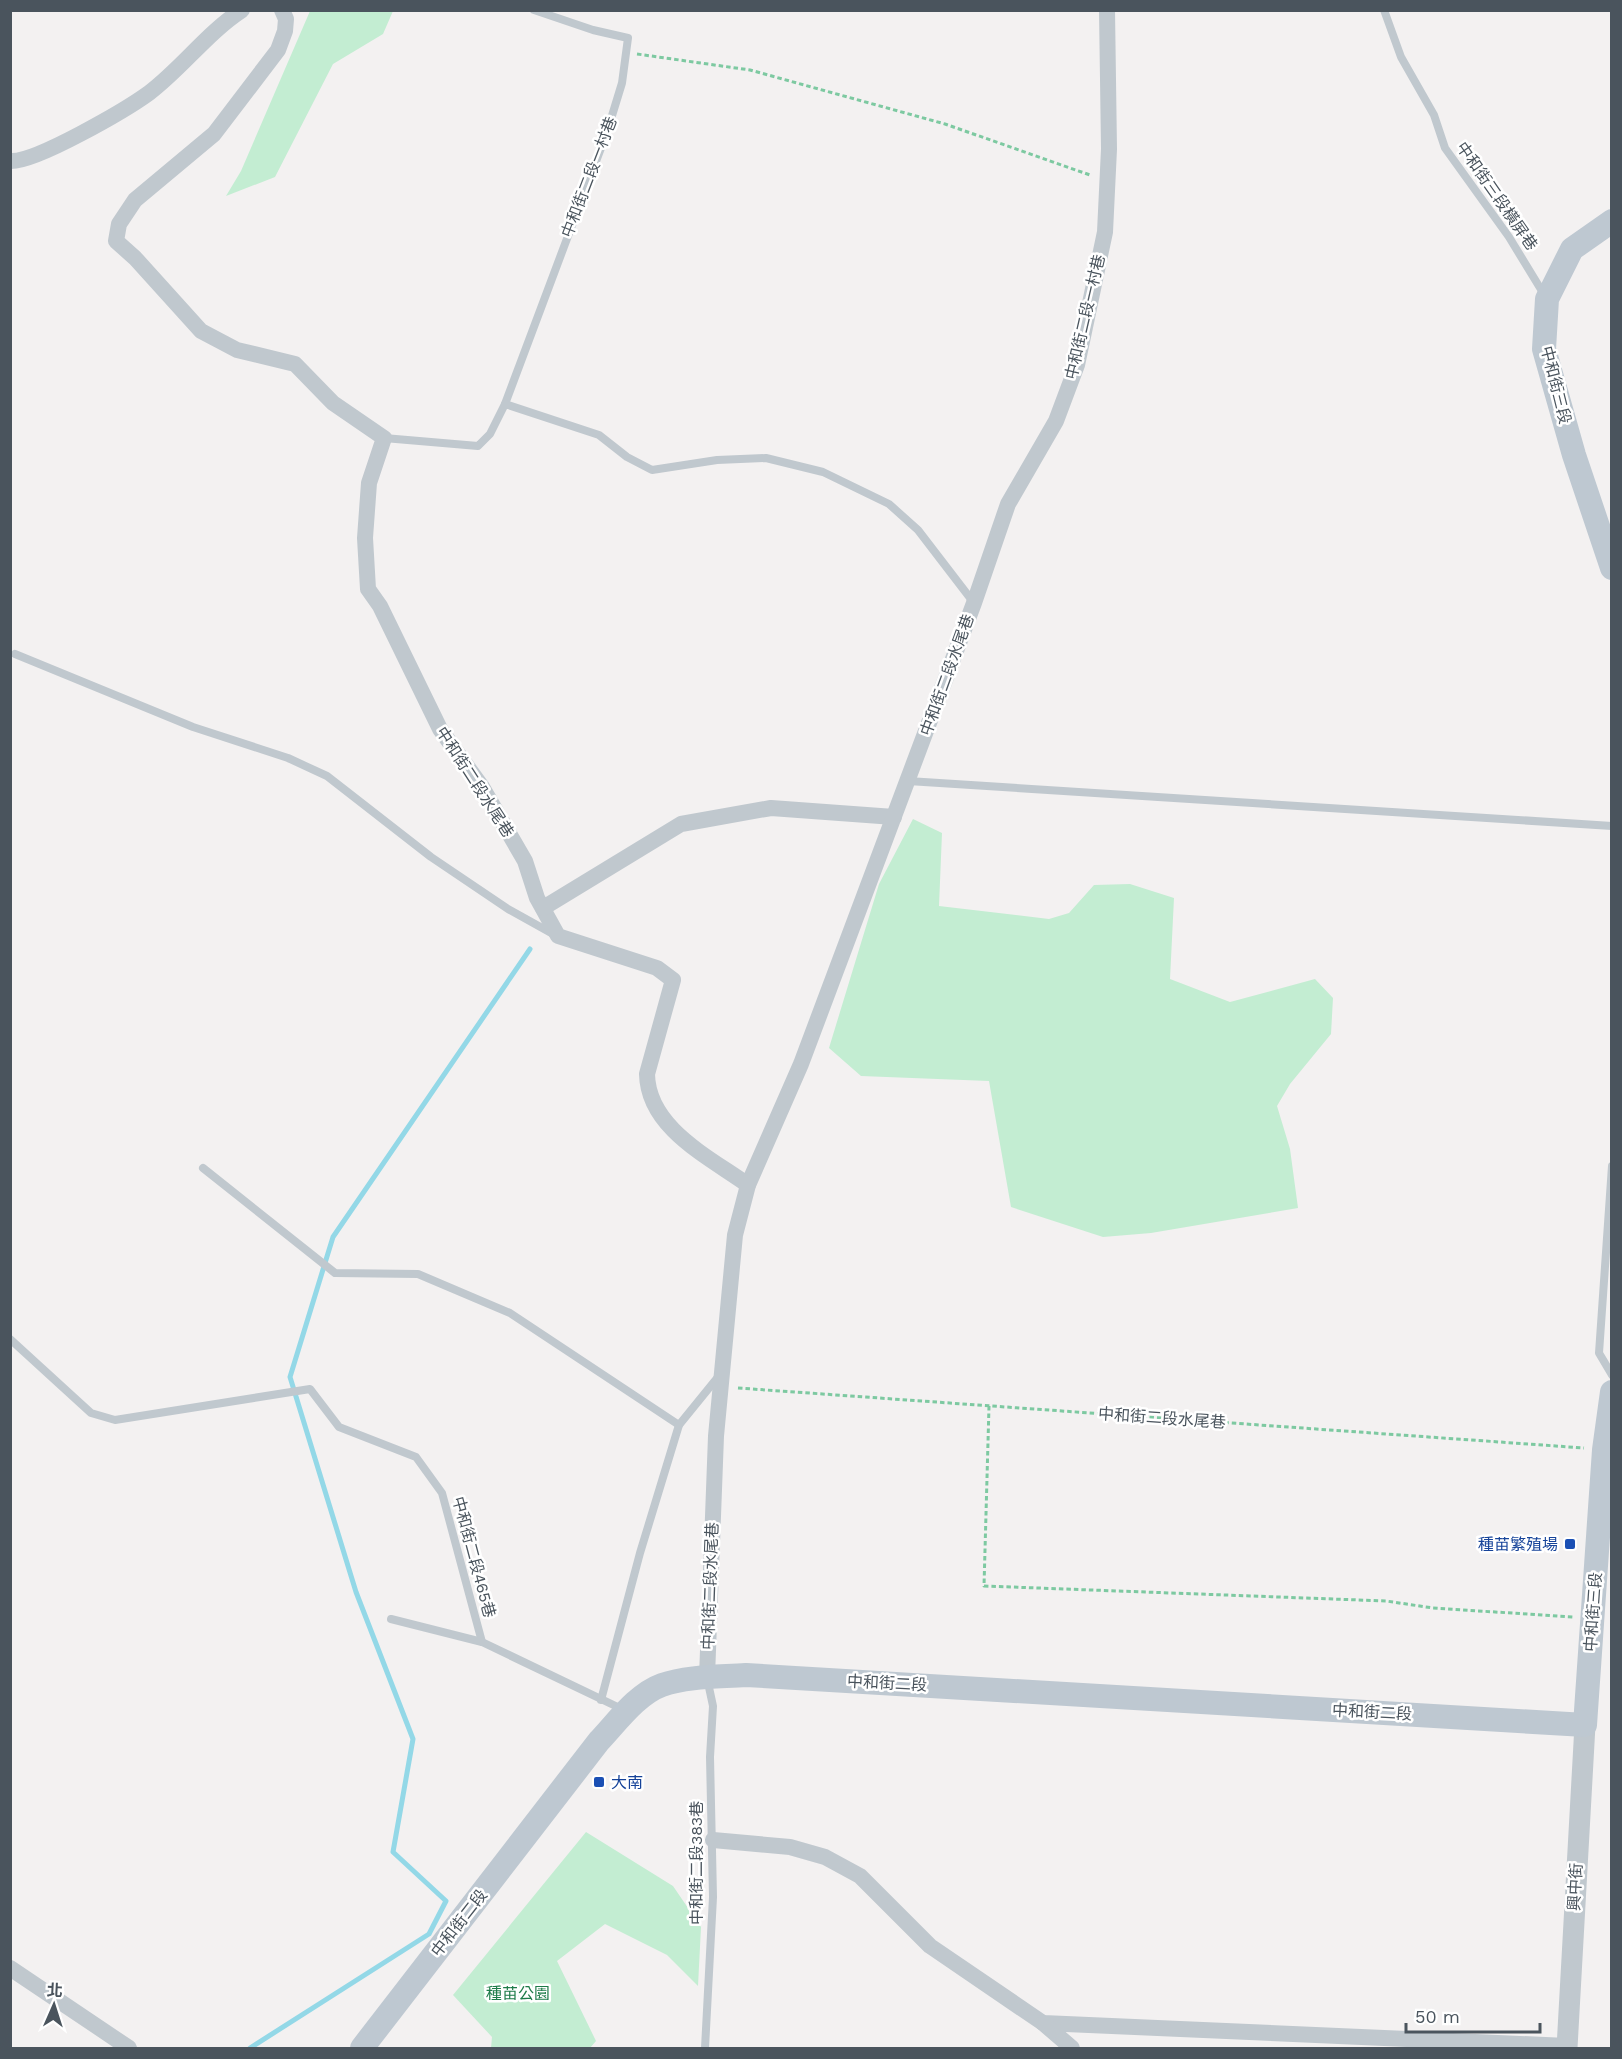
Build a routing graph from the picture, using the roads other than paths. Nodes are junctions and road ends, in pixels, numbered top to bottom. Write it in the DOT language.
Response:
graph roads {
  1 [pos="242,10"];
  2 [pos="282,10"];
  3 [pos="534,10"];
  4 [pos="1107,10"];
  5 [pos="1384,10"];
  6 [pos="10,161"];
  7 [pos="1611,221"];
  8 [pos="1547,298"];
  9 [pos="505,404"];
  10 [pos="384,438"];
  11 [pos="1611,568"];
  12 [pos="974,603"];
  13 [pos="15,654"];
  14 [pos="908,781"];
  15 [pos="894,817"];
  16 [pos="1611,826"];
  17 [pos="543,908"];
  18 [pos="558,936"];
  19 [pos="1611,1166"];
  20 [pos="203,1168"];
  21 [pos="748,1185"];
  22 [pos="10,1340"];
  23 [pos="1611,1375"];
  24 [pos="721,1381"];
  25 [pos="1611,1392"];
  26 [pos="679,1425"];
  27 [pos="391,1618"];
  28 [pos="482,1642"];
  29 [pos="707,1677"];
  30 [pos="601,1700"];
  31 [pos="627,1712"];
  32 [pos="1585,1725"];
  33 [pos="713,1840"];
  34 [pos="10,1968"];
  35 [pos="1043,2023"];
  36 [pos="1567,2047"];
  37 [pos="129,2049"];
  38 [pos="362,2049"];
  39 [pos="705,2049"];
  40 [pos="1072,2049"];
  1 -- 6 [label="street"];
  2 -- 10 [label="street"];
  3 -- 9 [label="lane, 中和街二段一村巷"];
  4 -- 12 [label="street, 中和街二段一村巷"];
  5 -- 8 [label="lane, 中和街三段橫屏巷"];
  7 -- 8 [label="main road, 中和街三段"];
  8 -- 11 [label="main road, 中和街三段"];
  9 -- 10 [label="lane"];
  9 -- 12 [label="lane, 中和街二段水尾巷"];
  10 -- 17 [label="street, 中和街二段水尾巷"];
  12 -- 14 [label="street, 中和街二段水尾巷"];
  13 -- 18 [label="lane"];
  14 -- 15 [label="street, 中和街二段水尾巷"];
  14 -- 16 [label="lane"];
  15 -- 17 [label="street"];
  15 -- 21 [label="street, 中和街二段水尾巷"];
  17 -- 18 [label="street, 中和街二段水尾巷"];
  18 -- 21 [label="street"];
  19 -- 23 [label="lane"];
  20 -- 26 [label="lane"];
  21 -- 24 [label="street, 中和街二段水尾巷"];
  22 -- 28 [label="lane, 中和街二段465巷"];
  24 -- 26 [label="lane"];
  24 -- 29 [label="street, 中和街二段水尾巷"];
  25 -- 32 [label="main road, 中和街三段"];
  26 -- 30 [label="lane"];
  27 -- 28 [label="lane"];
  28 -- 30 [label="lane, 中和街二段465巷"];
  29 -- 31 [label="main road, 中和街二段"];
  29 -- 32 [label="main road, 中和街二段"];
  29 -- 33 [label="lane, 中和街二段383巷"];
  30 -- 31 [label="lane, 中和街二段465巷"];
  31 -- 38 [label="main road, 中和街二段"];
  32 -- 36 [label="street, 興中街"];
  33 -- 35 [label="street"];
  33 -- 39 [label="lane, 中和街二段383巷"];
  34 -- 37 [label="street"];
  35 -- 36 [label="street"];
  35 -- 40 [label="street"];
}
